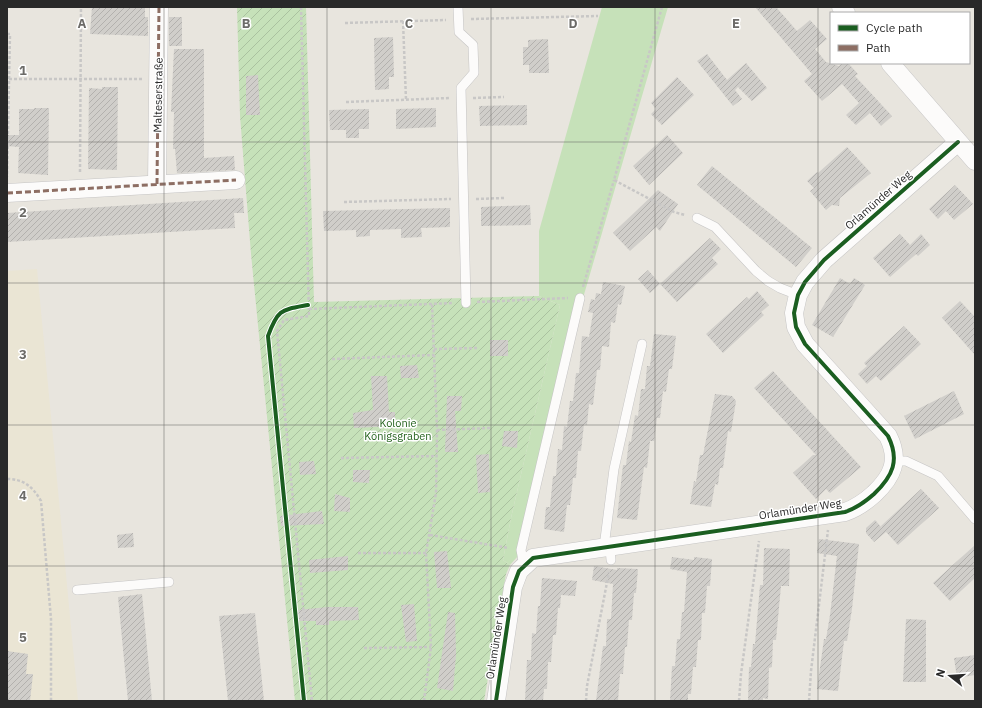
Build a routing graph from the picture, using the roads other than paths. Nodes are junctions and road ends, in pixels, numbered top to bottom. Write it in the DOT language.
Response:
graph roads {
  1 [pos="159,7"];
  2 [pos="458,7"];
  3 [pos="891,64"];
  4 [pos="958,142"];
  5 [pos="975,161"];
  6 [pos="236,180"];
  7 [pos="157,184"];
  8 [pos="7,193"];
  9 [pos="697,218"];
  10 [pos="798,295"];
  11 [pos="580,298"];
  12 [pos="466,303"];
  13 [pos="642,344"];
  14 [pos="894,461"];
  15 [pos="975,519"];
  16 [pos="609,551"];
  17 [pos="522,558"];
  18 [pos="169,582"];
  19 [pos="77,590"];
  20 [pos="496,701"];
  1 -- 7 [label="street, Malteserstraße"];
  2 -- 12 [label="lane"];
  3 -- 4 [label="street"];
  4 -- 5 [label="street"];
  4 -- 10 [label="street, Orlamünder Weg"];
  6 -- 7 [label="street"];
  7 -- 8 [label="street"];
  9 -- 10 [label="lane"];
  10 -- 14 [label="street, Orlamünder Weg"];
  11 -- 17 [label="lane"];
  13 -- 16 [label="lane"];
  14 -- 15 [label="lane"];
  14 -- 16 [label="street, Orlamünder Weg"];
  16 -- 17 [label="street, Orlamünder Weg"];
  17 -- 20 [label="street, Orlamünder Weg"];
  18 -- 19 [label="lane"];
}
